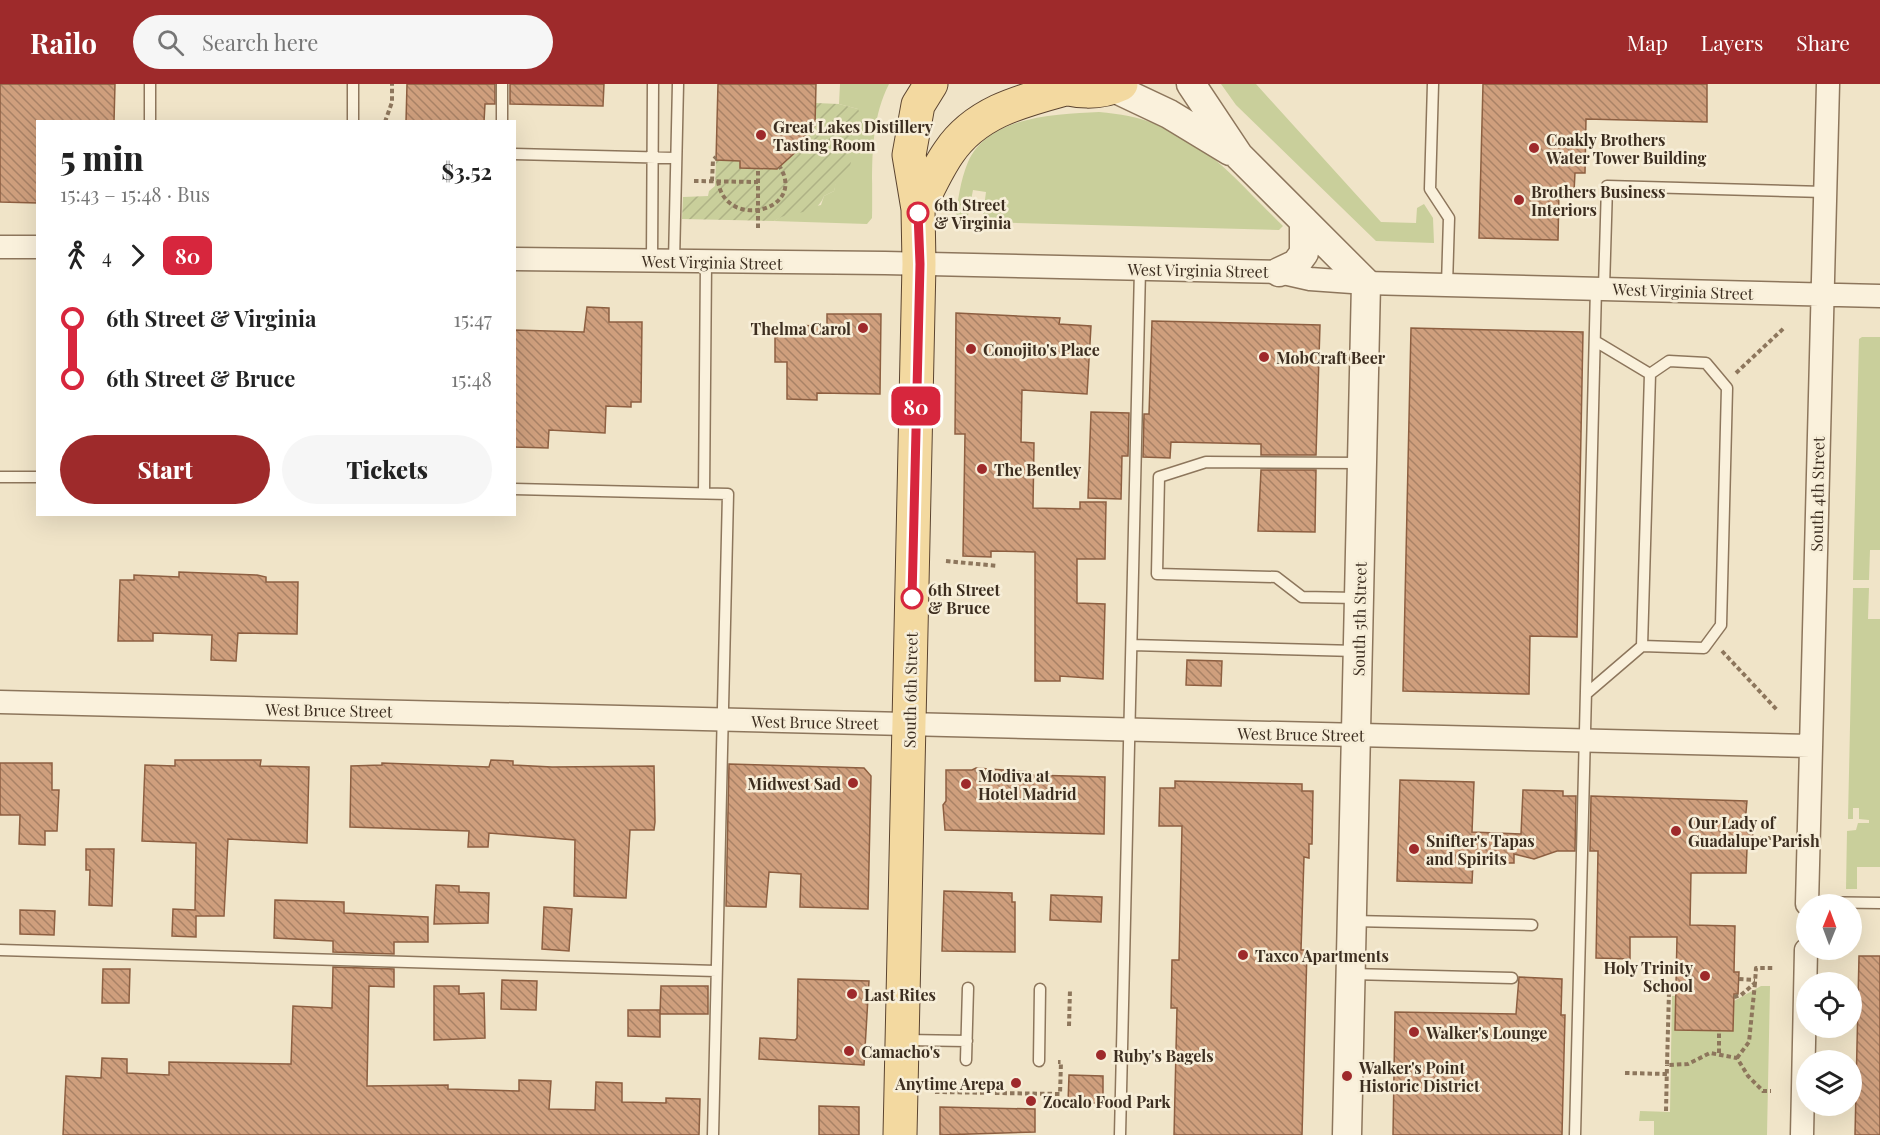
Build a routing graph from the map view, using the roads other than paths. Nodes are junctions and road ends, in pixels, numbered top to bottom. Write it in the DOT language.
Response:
graph roads {
  1 [pos="150,84"];
  2 [pos="353,84"];
  3 [pos="502,84"];
  4 [pos="653,84"];
  5 [pos="678,84"];
  6 [pos="931,84"];
  7 [pos="1191,84"];
  8 [pos="1433,84"];
  9 [pos="1828,84"];
  10 [pos="1117,86"];
  11 [pos="1059,87"];
  12 [pos="150,120"];
  13 [pos="353,120"];
  14 [pos="502,120"];
  15 [pos="516,154"];
  16 [pos="1239,156"];
  17 [pos="651,158"];
  18 [pos="676,158"];
  19 [pos="1824,192"];
  20 [pos="918,208"];
  21 [pos="1304,222"];
  22 [pos="0,246"];
  23 [pos="36,247"];
  24 [pos="516,259"];
  25 [pos="663,262"];
  26 [pos="706,263"];
  27 [pos="920,264"];
  28 [pos="1140,269"];
  29 [pos="1279,272"];
  30 [pos="1366,283"];
  31 [pos="1447,285"];
  32 [pos="1600,288"];
  33 [pos="1822,294"];
  34 [pos="1880,296"];
  35 [pos="1595,341"];
  36 [pos="1650,374"];
  37 [pos="1362,463"];
  38 [pos="0,477"];
  39 [pos="36,477"];
  40 [pos="516,489"];
  41 [pos="704,493"];
  42 [pos="1359,598"];
  43 [pos="1132,645"];
  44 [pos="1642,646"];
  45 [pos="1358,651"];
  46 [pos="1586,694"];
  47 [pos="0,702"];
  48 [pos="721,720"];
  49 [pos="909,724"];
  50 [pos="1130,730"];
  51 [pos="1356,735"];
  52 [pos="1585,741"];
  53 [pos="1810,746"];
  54 [pos="1807,894"];
  55 [pos="1862,903"];
  56 [pos="1880,903"];
  57 [pos="1352,921"];
  58 [pos="1532,925"];
  59 [pos="0,950"];
  60 [pos="1806,960"];
  61 [pos="716,971"];
  62 [pos="1351,974"];
  63 [pos="1512,978"];
  64 [pos="968,988"];
  65 [pos="1040,989"];
  66 [pos="902,1040"];
  67 [pos="967,1041"];
  68 [pos="966,1060"];
  69 [pos="1039,1061"];
  70 [pos="714,1135"];
  71 [pos="900,1135"];
  72 [pos="1120,1135"];
  73 [pos="1347,1135"];
  74 [pos="1575,1135"];
  75 [pos="1802,1135"];
  1 -- 12 [label="lane"];
  2 -- 13 [label="lane"];
  3 -- 14 [label="lane"];
  4 -- 17 [label="lane"];
  5 -- 18 [label="lane"];
  6 -- 20 [label="main road, South 6th Street"];
  7 -- 16 [label="street"];
  8 -- 31 [label="lane"];
  9 -- 19 [label="street, South 4th Street"];
  10 -- 11 [label="main road"];
  10 -- 16 [label="street"];
  11 -- 20 [label="main road"];
  15 -- 17 [label="lane"];
  16 -- 21 [label="street"];
  17 -- 18 [label="lane"];
  17 -- 25 [label="lane"];
  18 -- 25 [label="lane"];
  19 -- 32 [label="lane"];
  19 -- 33 [label="street, South 4th Street"];
  20 -- 27 [label="main road, South 6th Street"];
  21 -- 29 [label="street"];
  21 -- 30 [label="street"];
  22 -- 23 [label="street"];
  24 -- 25 [label="street, West Virginia Street"];
  25 -- 26 [label="street, West Virginia Street"];
  26 -- 27 [label="street, West Virginia Street"];
  26 -- 41 [label="lane"];
  27 -- 28 [label="street, West Virginia Street"];
  27 -- 49 [label="main road, South 6th Street"];
  28 -- 29 [label="street, West Virginia Street"];
  28 -- 43 [label="lane"];
  29 -- 30 [label="street, West Virginia Street"];
  30 -- 31 [label="street, West Virginia Street"];
  30 -- 37 [label="street, South 5th Street"];
  31 -- 32 [label="street, West Virginia Street"];
  32 -- 33 [label="street, West Virginia Street"];
  32 -- 35 [label="lane"];
  33 -- 34 [label="street, West Virginia Street"];
  33 -- 53 [label="street, South 4th Street"];
  35 -- 36 [label="lane"];
  35 -- 46 [label="lane"];
  36 -- 44 [label="lane"];
  36 -- 44 [label="lane"];
  37 -- 42 [label="street, South 5th Street"];
  37 -- 42 [label="lane"];
  38 -- 39 [label="lane"];
  40 -- 41 [label="lane"];
  41 -- 48 [label="lane"];
  42 -- 45 [label="street, South 5th Street"];
  43 -- 45 [label="lane"];
  43 -- 50 [label="lane"];
  44 -- 46 [label="lane"];
  45 -- 51 [label="street, South 5th Street"];
  46 -- 52 [label="lane"];
  47 -- 48 [label="street, West Bruce Street"];
  48 -- 49 [label="street, West Bruce Street"];
  48 -- 61 [label="lane"];
  49 -- 50 [label="street, West Bruce Street"];
  49 -- 66 [label="main road, South 6th Street"];
  50 -- 51 [label="street, West Bruce Street"];
  50 -- 72 [label="lane"];
  51 -- 52 [label="street, West Bruce Street"];
  51 -- 57 [label="street, South 5th Street"];
  52 -- 53 [label="street, West Bruce Street"];
  52 -- 74 [label="lane"];
  53 -- 54 [label="street, South 4th Street"];
  55 -- 56 [label="lane"];
  57 -- 58 [label="lane"];
  57 -- 62 [label="street, South 5th Street"];
  59 -- 61 [label="lane"];
  60 -- 75 [label="street"];
  61 -- 70 [label="lane"];
  62 -- 63 [label="lane"];
  62 -- 73 [label="street, South 5th Street"];
  64 -- 67 [label="lane"];
  65 -- 69 [label="lane"];
  66 -- 67 [label="lane"];
  66 -- 71 [label="main road, South 6th Street"];
  67 -- 68 [label="lane"];
}
